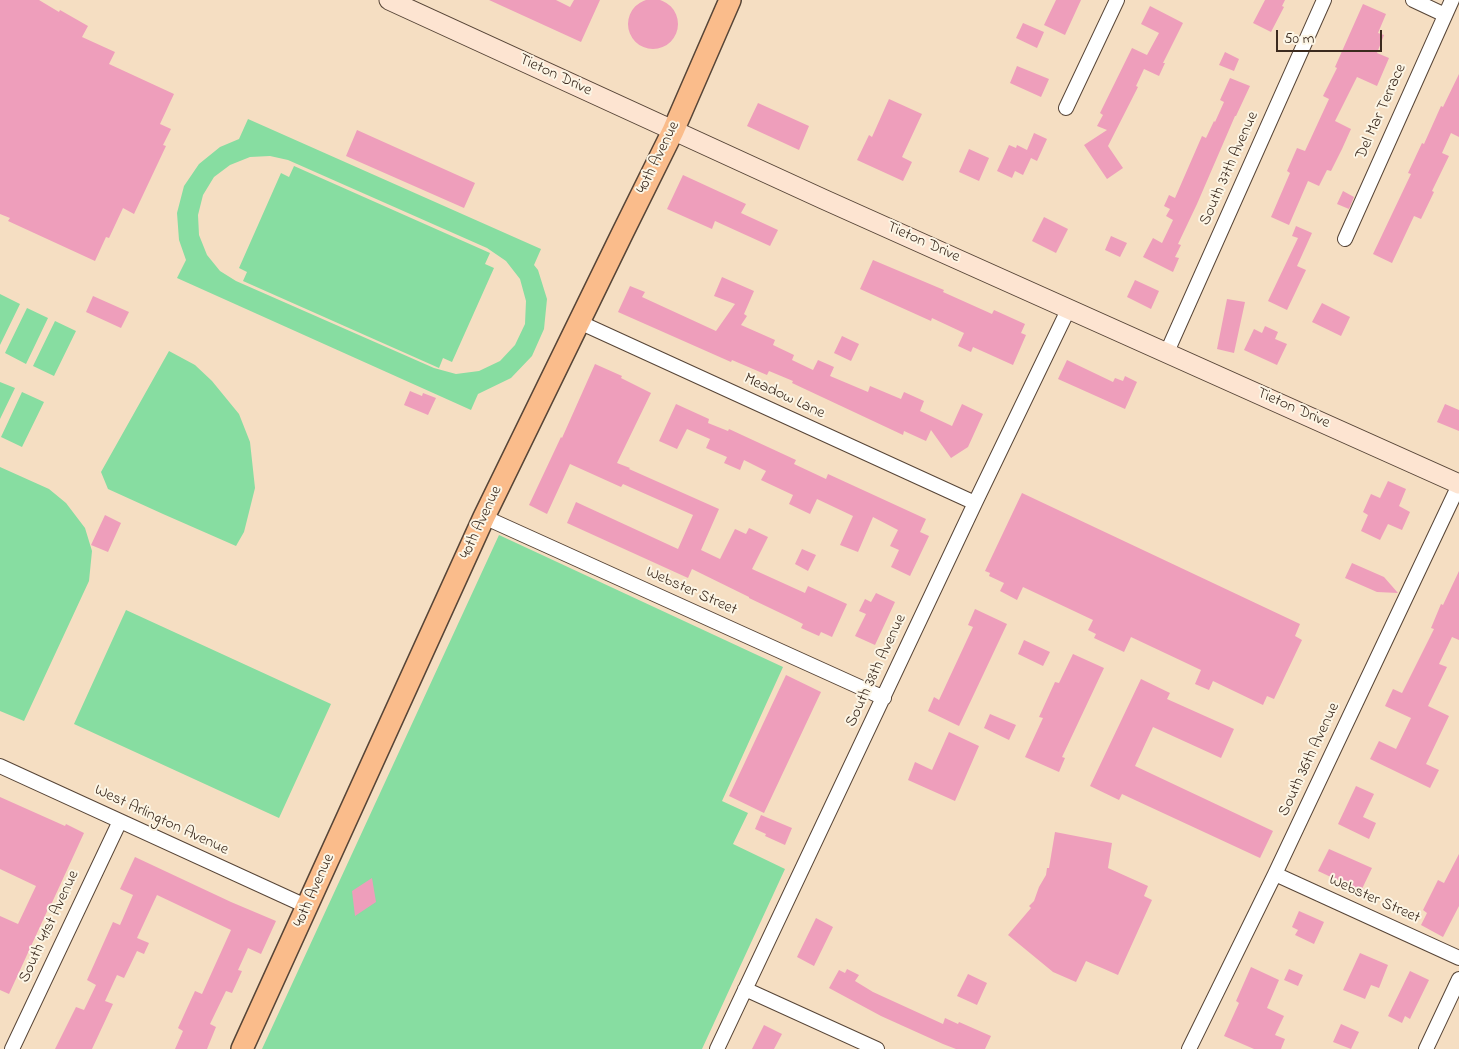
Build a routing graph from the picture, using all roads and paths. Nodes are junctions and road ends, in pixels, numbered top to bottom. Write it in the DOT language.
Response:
graph roads {
  1 [pos="389,0"];
  2 [pos="730,0"];
  3 [pos="1117,0"];
  4 [pos="1324,0"];
  5 [pos="1413,0"];
  6 [pos="1452,0"];
  7 [pos="1445,15"];
  8 [pos="1066,108"];
  9 [pos="673,131"];
  10 [pos="1345,239"];
  11 [pos="1069,308"];
  12 [pos="579,322"];
  13 [pos="1167,352"];
  14 [pos="1459,484"];
  15 [pos="975,503"];
  16 [pos="484,518"];
  17 [pos="884,698"];
  18 [pos="0,766"];
  19 [pos="120,821"];
  20 [pos="1275,874"];
  21 [pos="308,907"];
  22 [pos="1459,958"];
  23 [pos="1459,979"];
  24 [pos="745,990"];
  25 [pos="12,1049"];
  26 [pos="242,1049"];
  27 [pos="717,1049"];
  28 [pos="877,1049"];
  29 [pos="1190,1049"];
  30 [pos="1426,1049"];
  1 -- 9 [label="main road, Tieton Drive"];
  2 -- 9 [label="main road, 40th Avenue"];
  3 -- 8 [label="street"];
  4 -- 13 [label="street, South 37th Avenue"];
  5 -- 7 [label="street"];
  6 -- 7 [label="street, Del Mar Terrace"];
  7 -- 10 [label="street, Del Mar Terrace"];
  9 -- 11 [label="main road, Tieton Drive"];
  9 -- 12 [label="main road, 40th Avenue"];
  11 -- 13 [label="main road, Tieton Drive"];
  11 -- 15 [label="street, South 38th Avenue"];
  12 -- 15 [label="street, Meadow Lane"];
  12 -- 16 [label="main road, 40th Avenue"];
  13 -- 14 [label="main road, Tieton Drive"];
  14 -- 20 [label="street, South 36th Avenue"];
  15 -- 17 [label="street, South 38th Avenue"];
  16 -- 17 [label="street, Webster Street"];
  16 -- 21 [label="main road, 40th Avenue"];
  17 -- 24 [label="street, South 38th Avenue"];
  18 -- 19 [label="street, West Arlington Avenue"];
  19 -- 21 [label="street, West Arlington Avenue"];
  19 -- 25 [label="street, South 41st Avenue"];
  20 -- 22 [label="street, Webster Street"];
  20 -- 29 [label="street, South 36th Avenue"];
  21 -- 26 [label="main road, 40th Avenue"];
  23 -- 30 [label="street"];
  24 -- 27 [label="street, South 38th Avenue"];
  24 -- 28 [label="street"];
}
